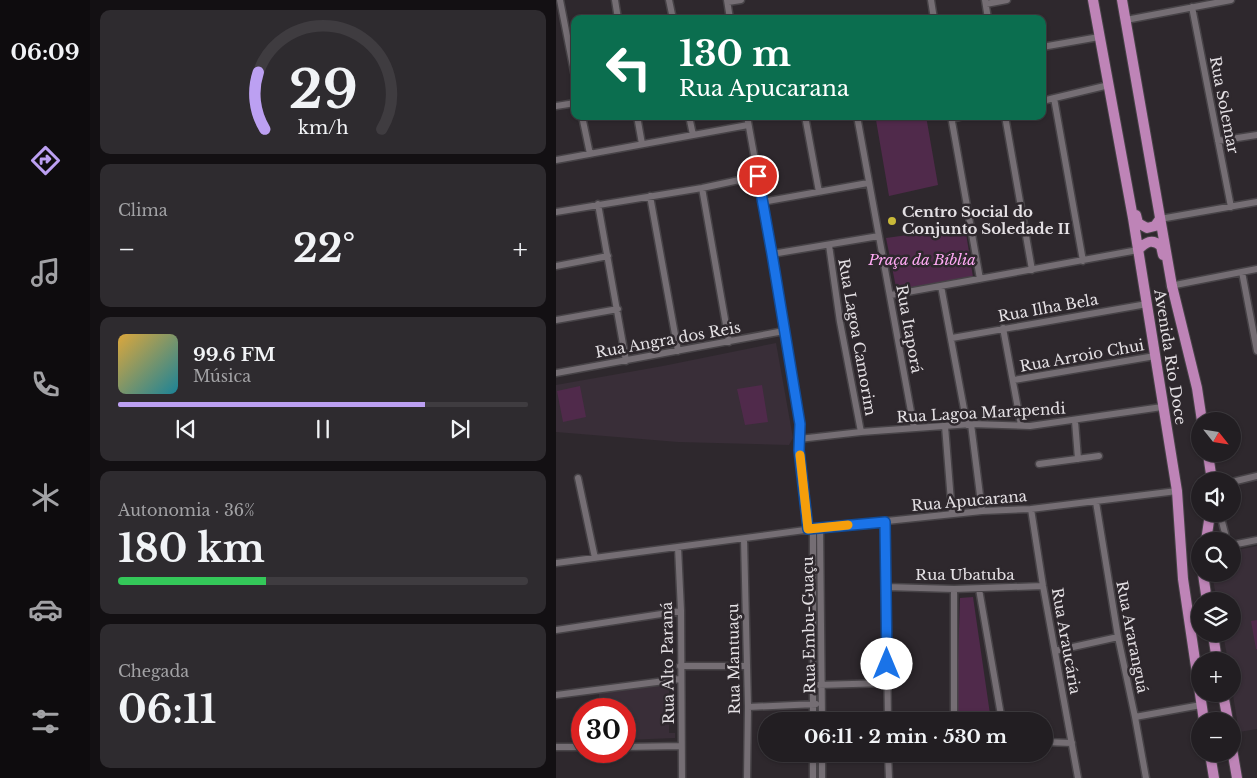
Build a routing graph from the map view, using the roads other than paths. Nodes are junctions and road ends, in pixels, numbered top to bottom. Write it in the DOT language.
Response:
graph roads {
  1 [pos="558,0"];
  2 [pos="615,0"];
  3 [pos="669,0"];
  4 [pos="741,0"];
  5 [pos="931,0"];
  6 [pos="1007,0"];
  7 [pos="1093,0"];
  8 [pos="1122,0"];
  9 [pos="1231,0"];
  10 [pos="728,1"];
  11 [pos="985,2"];
  12 [pos="1192,7"];
  13 [pos="617,15"];
  14 [pos="672,15"];
  15 [pos="730,15"];
  16 [pos="933,15"];
  17 [pos="987,15"];
  18 [pos="1126,20"];
  19 [pos="1099,37"];
  20 [pos="1046,46"];
  21 [pos="571,59"];
  22 [pos="1109,85"];
  23 [pos="1054,98"];
  24 [pos="1046,100"];
  25 [pos="571,104"];
  26 [pos="556,106"];
  27 [pos="583,120"];
  28 [pos="638,120"];
  29 [pos="691,120"];
  30 [pos="747,120"];
  31 [pos="806,120"];
  32 [pos="858,120"];
  33 [pos="953,120"];
  34 [pos="1006,120"];
  35 [pos="748,125"];
  36 [pos="693,135"];
  37 [pos="1257,135"];
  38 [pos="1218,141"];
  39 [pos="642,144"];
  40 [pos="590,154"];
  41 [pos="1122,156"];
  42 [pos="556,160"];
  43 [pos="758,176"];
  44 [pos="868,183"];
  45 [pos="702,188"];
  46 [pos="819,192"];
  47 [pos="650,196"];
  48 [pos="762,202"];
  49 [pos="1257,202"];
  50 [pos="598,204"];
  51 [pos="1232,207"];
  52 [pos="556,212"];
  53 [pos="1160,219"];
  54 [pos="879,236"];
  55 [pos="829,245"];
  56 [pos="1138,250"];
  57 [pos="772,254"];
  58 [pos="608,256"];
  59 [pos="1083,261"];
  60 [pos="556,266"];
  61 [pos="1257,269"];
  62 [pos="1032,270"];
  63 [pos="1242,272"];
  64 [pos="980,279"];
  65 [pos="941,286"];
  66 [pos="1170,286"];
  67 [pos="891,295"];
  68 [pos="1147,304"];
  69 [pos="618,309"];
  70 [pos="556,320"];
  71 [pos="1003,328"];
  72 [pos="784,331"];
  73 [pos="952,338"];
  74 [pos="729,342"];
  75 [pos="1257,351"];
  76 [pos="678,352"];
  77 [pos="1155,356"];
  78 [pos="626,360"];
  79 [pos="556,373"];
  80 [pos="1014,380"];
  81 [pos="1162,408"];
  82 [pos="1201,412"];
  83 [pos="1074,421"];
  84 [pos="969,425"];
  85 [pos="1021,425"];
  86 [pos="945,426"];
  87 [pos="914,428"];
  88 [pos="861,432"];
  89 [pos="800,439"];
  90 [pos="1099,456"];
  91 [pos="1078,459"];
  92 [pos="1039,464"];
  93 [pos="1257,476"];
  94 [pos="578,478"];
  95 [pos="1241,480"];
  96 [pos="1177,491"];
  97 [pos="1096,502"];
  98 [pos="1031,509"];
  99 [pos="982,511"];
  100 [pos="952,514"];
  101 [pos="885,522"];
  102 [pos="820,528"];
  103 [pos="810,529"];
  104 [pos="744,539"];
  105 [pos="1257,540"];
  106 [pos="1241,543"];
  107 [pos="678,547"];
  108 [pos="595,558"];
  109 [pos="556,564"];
  110 [pos="1043,586"];
  111 [pos="887,587"];
  112 [pos="954,589"];
  113 [pos="979,589"];
  114 [pos="680,611"];
  115 [pos="556,630"];
  116 [pos="1118,637"];
  117 [pos="1055,651"];
  118 [pos="680,666"];
  119 [pos="746,666"];
  120 [pos="680,679"];
  121 [pos="886,683"];
  122 [pos="822,684"];
  123 [pos="813,685"];
  124 [pos="556,695"];
  125 [pos="813,704"];
  126 [pos="822,704"];
  127 [pos="1201,705"];
  128 [pos="748,707"];
  129 [pos="813,712"];
  130 [pos="822,712"];
  131 [pos="888,712"];
  132 [pos="954,712"];
  133 [pos="1000,712"];
  134 [pos="1202,712"];
  135 [pos="1135,716"];
  136 [pos="1053,742"];
  137 [pos="1072,743"];
  138 [pos="681,746"];
  139 [pos="556,747"];
  140 [pos="571,747"];
  141 [pos="636,747"];
  142 [pos="813,762"];
  143 [pos="822,762"];
  144 [pos="888,762"];
  145 [pos="1211,762"];
  146 [pos="1234,762"];
  147 [pos="682,778"];
  148 [pos="747,778"];
  149 [pos="814,778"];
  150 [pos="822,778"];
  151 [pos="889,778"];
  152 [pos="1078,778"];
  153 [pos="1146,778"];
  154 [pos="1214,778"];
  155 [pos="1237,778"];
  1 -- 21 [label="street"];
  2 -- 13 [label="street"];
  3 -- 14 [label="street"];
  4 -- 10 [label="street"];
  5 -- 16 [label="street"];
  6 -- 11 [label="street"];
  7 -- 19 [label="main road, Avenida Rio Doce"];
  8 -- 18 [label="main road, Avenida Rio Doce"];
  9 -- 12 [label="street"];
  10 -- 15 [label="street"];
  11 -- 17 [label="street"];
  12 -- 18 [label="street"];
  12 -- 38 [label="street, Rua Solemar"];
  18 -- 53 [label="main road, Avenida Rio Doce"];
  19 -- 20 [label="street"];
  19 -- 22 [label="main road, Avenida Rio Doce"];
  22 -- 23 [label="street"];
  22 -- 41 [label="main road, Avenida Rio Doce"];
  23 -- 24 [label="street"];
  23 -- 59 [label="street"];
  25 -- 26 [label="street"];
  27 -- 40 [label="street"];
  28 -- 39 [label="street"];
  29 -- 36 [label="street"];
  30 -- 35 [label="street, Rua Embu-Guaçu"];
  31 -- 46 [label="street"];
  32 -- 44 [label="street, Rua Itaporá"];
  33 -- 64 [label="street"];
  34 -- 62 [label="street"];
  35 -- 36 [label="street"];
  35 -- 43 [label="street, Rua Embu-Guaçu"];
  36 -- 39 [label="street"];
  37 -- 38 [label="street"];
  38 -- 51 [label="street, Rua Solemar"];
  39 -- 40 [label="street"];
  40 -- 42 [label="street"];
  41 -- 53 [label="main road"];
  41 -- 56 [label="main road, Avenida Rio Doce"];
  43 -- 45 [label="street"];
  43 -- 48 [label="street, Rua Embu-Guaçu"];
  44 -- 46 [label="street"];
  44 -- 54 [label="street, Rua Itaporá"];
  45 -- 47 [label="street"];
  45 -- 74 [label="street"];
  46 -- 48 [label="street"];
  47 -- 50 [label="street"];
  47 -- 76 [label="street"];
  48 -- 57 [label="street, Rua Embu-Guaçu"];
  49 -- 51 [label="street"];
  50 -- 52 [label="street"];
  50 -- 58 [label="street"];
  51 -- 53 [label="street"];
  53 -- 66 [label="main road, Avenida Rio Doce"];
  54 -- 55 [label="street"];
  54 -- 67 [label="street, Rua Itaporá"];
  55 -- 57 [label="street"];
  55 -- 88 [label="street, Rua Lagoa Camorim"];
  56 -- 59 [label="street"];
  56 -- 66 [label="main road"];
  56 -- 68 [label="main road, Avenida Rio Doce"];
  57 -- 72 [label="street, Rua Embu-Guaçu"];
  58 -- 60 [label="street"];
  58 -- 69 [label="street"];
  59 -- 62 [label="street"];
  61 -- 63 [label="street"];
  62 -- 64 [label="street"];
  63 -- 66 [label="street"];
  63 -- 75 [label="street"];
  64 -- 65 [label="street"];
  65 -- 67 [label="street"];
  65 -- 73 [label="street"];
  66 -- 82 [label="main road, Avenida Rio Doce"];
  67 -- 87 [label="street, Rua Itaporá"];
  68 -- 71 [label="street, Rua Ilha Bela"];
  68 -- 77 [label="main road, Avenida Rio Doce"];
  69 -- 70 [label="street"];
  69 -- 78 [label="street"];
  71 -- 73 [label="street, Rua Ilha Bela"];
  71 -- 80 [label="street"];
  72 -- 74 [label="street, Rua Angra dos Reis"];
  72 -- 89 [label="street, Rua Embu-Guaçu"];
  73 -- 84 [label="street"];
  74 -- 76 [label="street, Rua Angra dos Reis"];
  76 -- 78 [label="street, Rua Angra dos Reis"];
  77 -- 80 [label="street, Rua Arroio Chui"];
  77 -- 81 [label="main road, Avenida Rio Doce"];
  78 -- 79 [label="street, Rua Angra dos Reis"];
  80 -- 85 [label="street"];
  81 -- 83 [label="street, Rua Lagoa Marapendi"];
  81 -- 96 [label="main road, Avenida Rio Doce"];
  83 -- 85 [label="street, Rua Lagoa Marapendi"];
  83 -- 91 [label="street"];
  84 -- 85 [label="street, Rua Lagoa Marapendi"];
  84 -- 86 [label="street, Rua Lagoa Marapendi"];
  84 -- 99 [label="street"];
  86 -- 87 [label="street, Rua Lagoa Marapendi"];
  86 -- 100 [label="street"];
  87 -- 88 [label="street, Rua Lagoa Marapendi"];
  88 -- 89 [label="street, Rua Lagoa Marapendi"];
  89 -- 103 [label="street, Rua Embu-Guaçu"];
  90 -- 91 [label="street"];
  91 -- 92 [label="street"];
  93 -- 95 [label="street"];
  94 -- 108 [label="street"];
  96 -- 97 [label="street, Rua Apucarana"];
  96 -- 127 [label="main road, Avenida Rio Doce"];
  97 -- 98 [label="street, Rua Apucarana"];
  97 -- 116 [label="street, Rua Araranguá"];
  98 -- 99 [label="street, Rua Apucarana"];
  98 -- 110 [label="street, Rua Araucária"];
  99 -- 100 [label="street, Rua Apucarana"];
  100 -- 101 [label="street, Rua Apucarana"];
  101 -- 102 [label="street, Rua Apucarana"];
  101 -- 111 [label="street"];
  102 -- 103 [label="street, Rua Apucarana"];
  102 -- 122 [label="street, Rua Embu-Guaçu"];
  103 -- 104 [label="street, Rua Apucarana"];
  103 -- 123 [label="street, Rua Embu-Guaçu"];
  104 -- 107 [label="street, Rua Apucarana"];
  104 -- 119 [label="street, Rua Mantuaçu"];
  105 -- 106 [label="street"];
  107 -- 108 [label="street, Rua Apucarana"];
  107 -- 114 [label="street, Rua Alto Paraná"];
  108 -- 109 [label="street, Rua Apucarana"];
  110 -- 113 [label="street, Rua Ubatuba"];
  110 -- 117 [label="street, Rua Araucária"];
  111 -- 112 [label="street, Rua Ubatuba"];
  111 -- 121 [label="street"];
  112 -- 113 [label="street, Rua Ubatuba"];
  112 -- 132 [label="street"];
  113 -- 133 [label="street"];
  114 -- 115 [label="street"];
  114 -- 118 [label="street, Rua Alto Paraná"];
  116 -- 117 [label="street"];
  116 -- 135 [label="street, Rua Araranguá"];
  117 -- 137 [label="street, Rua Araucária"];
  118 -- 119 [label="street"];
  118 -- 120 [label="street, Rua Alto Paraná"];
  119 -- 128 [label="street, Rua Mantuaçu"];
  120 -- 124 [label="street"];
  120 -- 138 [label="street, Rua Alto Paraná"];
  121 -- 122 [label="street"];
  121 -- 131 [label="street"];
  122 -- 123 [label="street"];
  122 -- 126 [label="street, Rua Embu-Guaçu"];
  123 -- 125 [label="street, Rua Embu-Guaçu"];
  125 -- 126 [label="street"];
  125 -- 128 [label="street"];
  125 -- 129 [label="street, Rua Embu-Guaçu"];
  126 -- 130 [label="street, Rua Embu-Guaçu"];
  127 -- 134 [label="main road, Avenida Rio Doce"];
  127 -- 135 [label="street"];
  128 -- 148 [label="street, Rua Mantuaçu"];
  135 -- 153 [label="street, Rua Araranguá"];
  136 -- 137 [label="street"];
  137 -- 152 [label="street, Rua Araucária"];
  138 -- 141 [label="street"];
  138 -- 147 [label="street, Rua Alto Paraná"];
  139 -- 140 [label="street"];
  142 -- 149 [label="street"];
  143 -- 150 [label="street"];
  144 -- 151 [label="street"];
  145 -- 154 [label="main road"];
  146 -- 155 [label="main road"];
}
